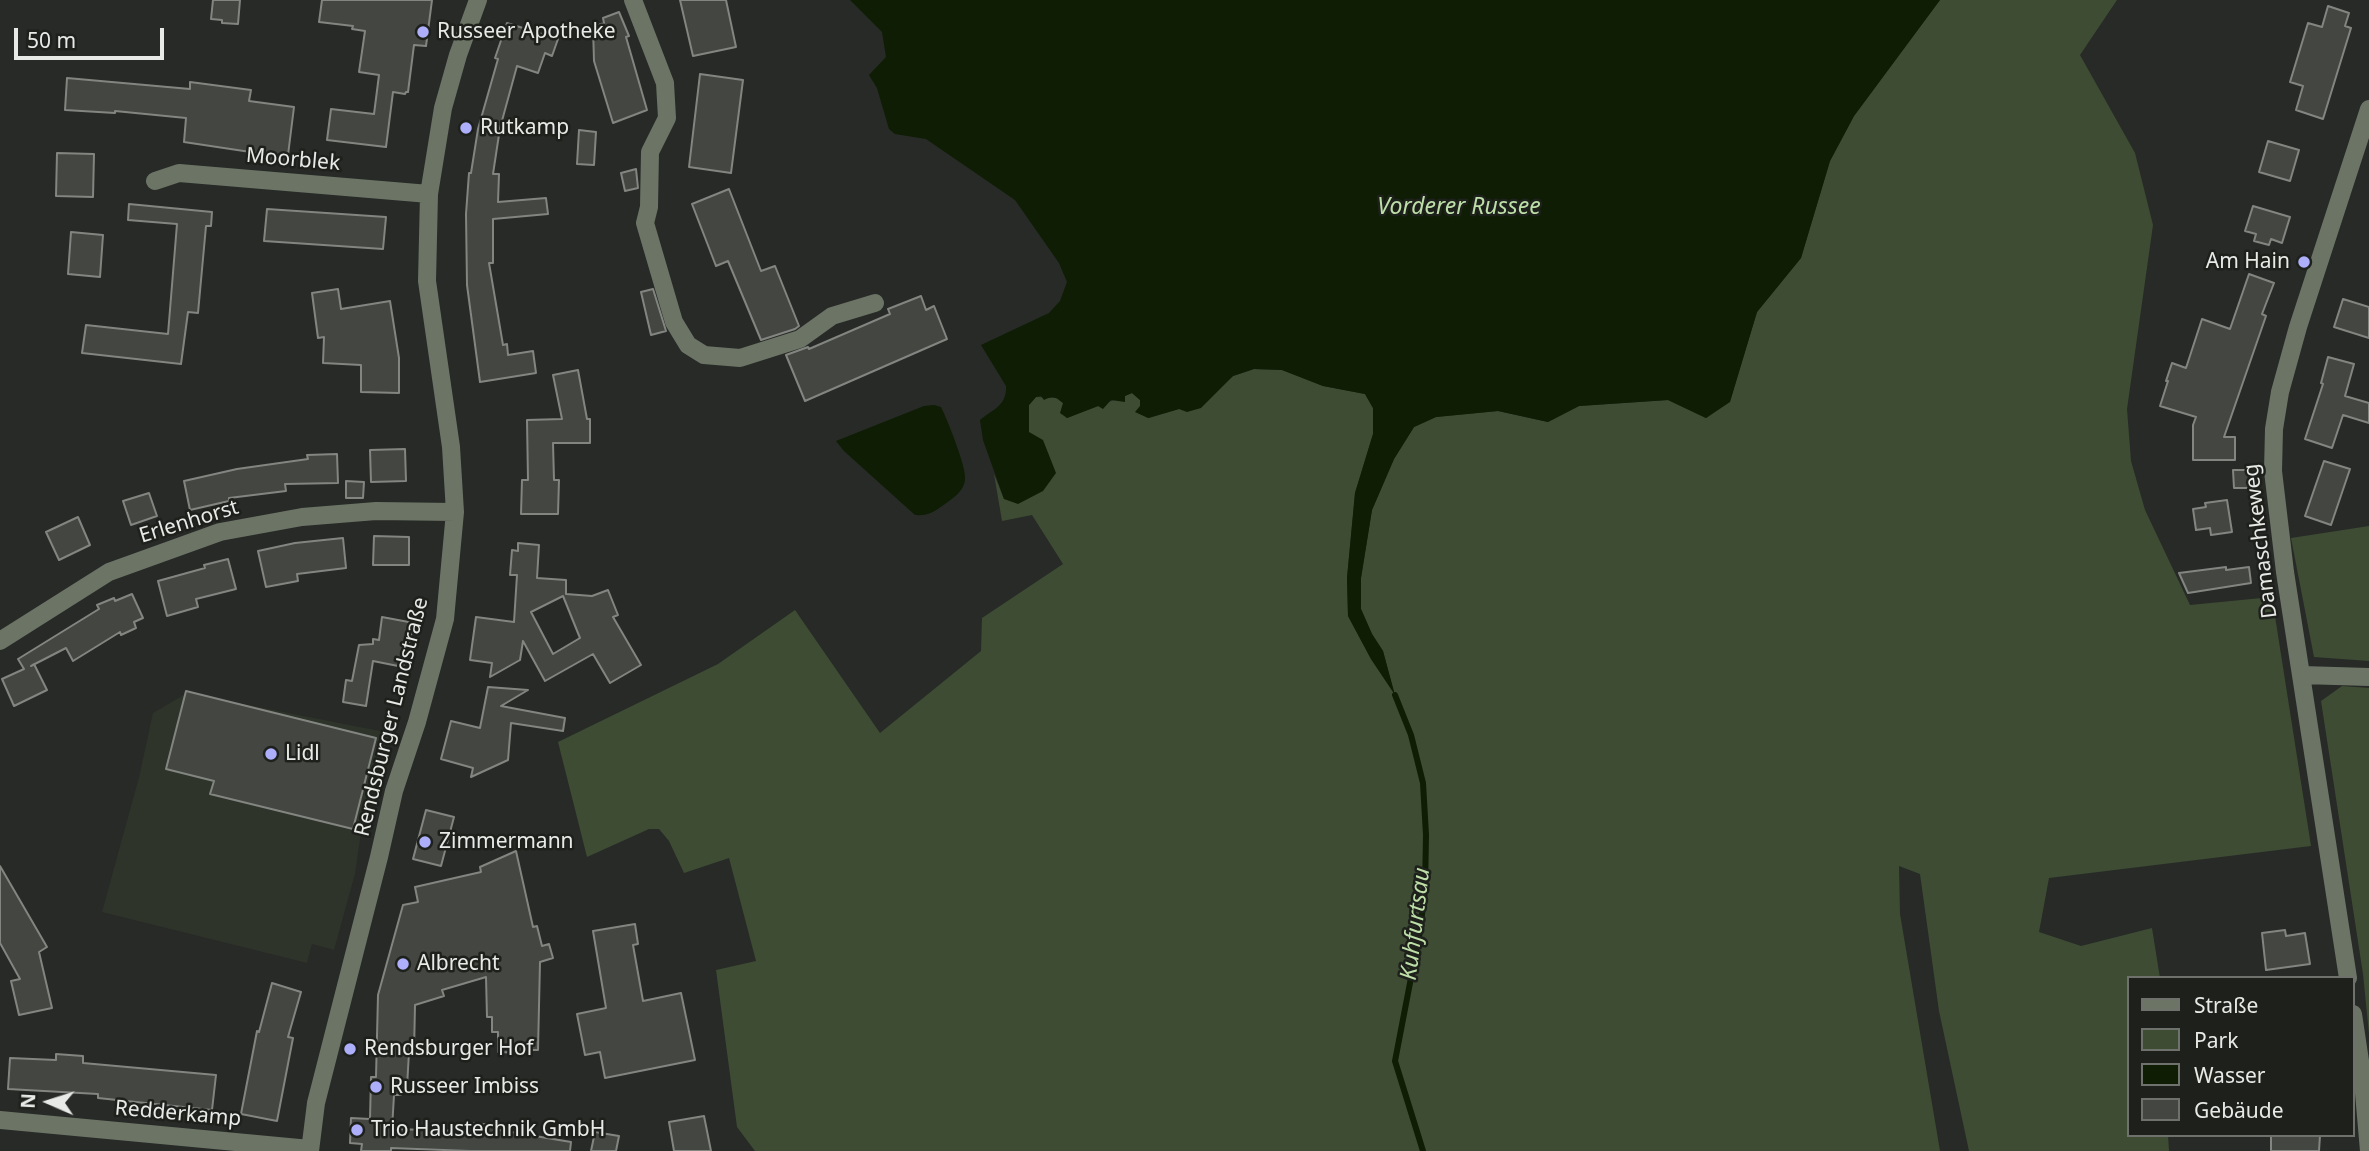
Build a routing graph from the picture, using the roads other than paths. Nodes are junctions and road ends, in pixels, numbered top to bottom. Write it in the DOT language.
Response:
graph roads {
  1 [pos="478,0"];
  2 [pos="633,0"];
  3 [pos="2369,109"];
  4 [pos="155,181"];
  5 [pos="429,194"];
  6 [pos="875,303"];
  7 [pos="455,512"];
  8 [pos="0,641"];
  9 [pos="2302,675"];
  10 [pos="2369,677"];
  11 [pos="2348,976"];
  12 [pos="2355,1027"];
  13 [pos="0,1120"];
  14 [pos="310,1150"];
  15 [pos="2369,1151"];
  1 -- 5 [label="street, Rendsburger Landstraße"];
  2 -- 6 [label="street"];
  3 -- 9 [label="street, Damaschkeweg"];
  4 -- 5 [label="street, Moorblek"];
  5 -- 7 [label="street, Rendsburger Landstraße"];
  7 -- 8 [label="street, Erlenhorst"];
  7 -- 14 [label="street, Rendsburger Landstraße"];
  9 -- 10 [label="street"];
  9 -- 11 [label="street, Damaschkeweg"];
  12 -- 15 [label="street"];
  13 -- 14 [label="street, Redderkamp"];
}
